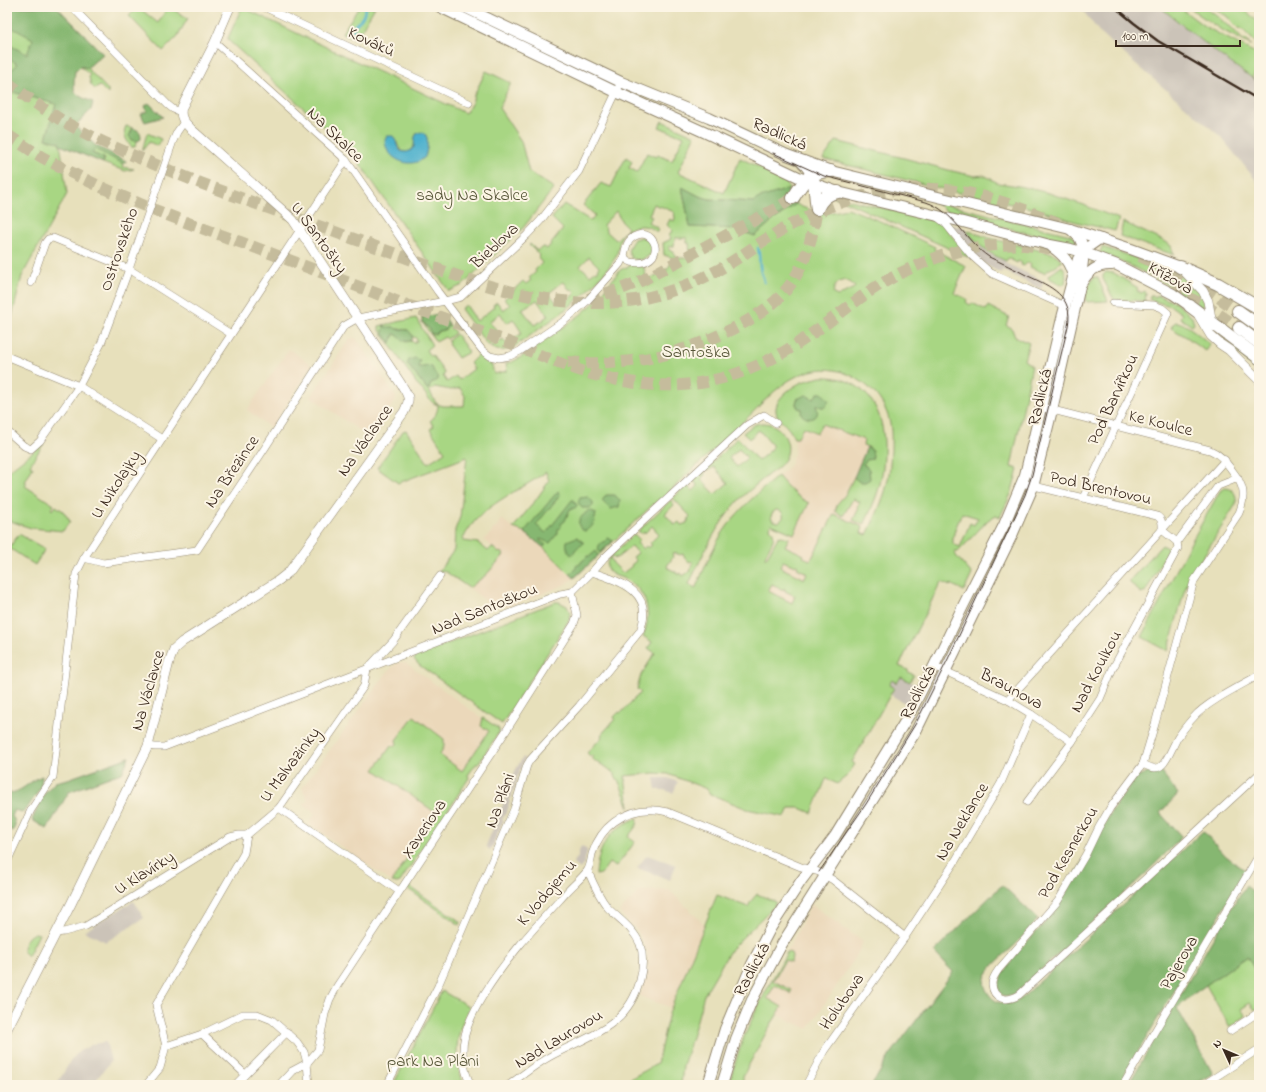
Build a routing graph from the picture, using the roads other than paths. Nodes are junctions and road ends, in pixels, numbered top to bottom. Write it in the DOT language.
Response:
graph roads {
  1 [pos="72,7"];
  2 [pos="230,7"];
  3 [pos="264,7"];
  4 [pos="440,7"];
  5 [pos="464,7"];
  6 [pos="215,42"];
  7 [pos="621,82"];
  8 [pos="616,92"];
  9 [pos="469,103"];
  10 [pos="181,112"];
  11 [pos="184,122"];
  12 [pos="346,160"];
  13 [pos="803,162"];
  14 [pos="831,171"];
  15 [pos="810,179"];
  16 [pos="838,192"];
  17 [pos="793,198"];
  18 [pos="933,215"];
  19 [pos="1070,229"];
  20 [pos="300,231"];
  21 [pos="1101,239"];
  22 [pos="1050,245"];
  23 [pos="1083,252"];
  24 [pos="626,259"];
  25 [pos="1117,266"];
  26 [pos="1180,267"];
  27 [pos="129,269"];
  28 [pos="1073,277"];
  29 [pos="31,283"];
  30 [pos="1080,286"];
  31 [pos="445,301"];
  32 [pos="1113,303"];
  33 [pos="1065,306"];
  34 [pos="1190,306"];
  35 [pos="1259,308"];
  36 [pos="1238,310"];
  37 [pos="1168,314"];
  38 [pos="358,318"];
  39 [pos="1211,321"];
  40 [pos="1259,326"];
  41 [pos="1239,328"];
  42 [pos="231,334"];
  43 [pos="1259,343"];
  44 [pos="1228,350"];
  45 [pos="9,357"];
  46 [pos="1259,358"];
  47 [pos="1259,380"];
  48 [pos="79,386"];
  49 [pos="409,402"];
  50 [pos="1041,407"];
  51 [pos="1052,410"];
  52 [pos="776,422"];
  53 [pos="1116,426"];
  54 [pos="7,431"];
  55 [pos="162,439"];
  56 [pos="1225,460"];
  57 [pos="1238,478"];
  58 [pos="1022,483"];
  59 [pos="1033,487"];
  60 [pos="1083,498"];
  61 [pos="1162,530"];
  62 [pos="1177,545"];
  63 [pos="84,558"];
  64 [pos="592,572"];
  65 [pos="440,576"];
  66 [pos="572,592"];
  67 [pos="934,666"];
  68 [pos="367,669"];
  69 [pos="946,672"];
  70 [pos="1259,675"];
  71 [pos="1008,700"];
  72 [pos="1031,714"];
  73 [pos="1072,742"];
  74 [pos="148,746"];
  75 [pos="1143,764"];
  76 [pos="1259,774"];
  77 [pos="1027,802"];
  78 [pos="279,808"];
  79 [pos="247,835"];
  80 [pos="1259,855"];
  81 [pos="7,862"];
  82 [pos="810,869"];
  83 [pos="588,871"];
  84 [pos="825,875"];
  85 [pos="399,891"];
  86 [pos="56,933"];
  87 [pos="906,937"];
  88 [pos="1259,1012"];
  89 [pos="7,1028"];
  90 [pos="1230,1030"];
  91 [pos="286,1032"];
  92 [pos="202,1034"];
  93 [pos="166,1046"];
  94 [pos="1259,1049"];
  95 [pos="307,1063"];
  96 [pos="245,1074"];
  97 [pos="1214,1082"];
  98 [pos="146,1085"];
  99 [pos="235,1085"];
  100 [pos="279,1085"];
  101 [pos="310,1085"];
  102 [pos="387,1085"];
  103 [pos="471,1085"];
  104 [pos="509,1085"];
  105 [pos="708,1085"];
  106 [pos="722,1085"];
  107 [pos="806,1085"];
  108 [pos="1123,1085"];
  109 [pos="1203,1085"];
  1 -- 10 [label="street"];
  2 -- 6 [label="street"];
  3 -- 9 [label="street, Kováků"];
  4 -- 8 [label="main road, Radlická"];
  5 -- 7 [label="main road, Radlická"];
  6 -- 10 [label="street"];
  6 -- 12 [label="street, Na Skalce"];
  7 -- 8 [label="street, Bieblova"];
  7 -- 13 [label="main road, Radlická"];
  8 -- 15 [label="main road, Radlická"];
  8 -- 31 [label="street, Bieblova"];
  10 -- 11 [label="street"];
  11 -- 20 [label="street, U Santošky"];
  11 -- 27 [label="street, Ostrovského"];
  12 -- 20 [label="street, U Nikolajky"];
  12 -- 31 [label="street, Na Skalce"];
  13 -- 14 [label="main road, Radlická"];
  13 -- 15 [label="highway"];
  14 -- 15 [label="highway"];
  14 -- 19 [label="main road, Radlická"];
  15 -- 16 [label="main road, Radlická"];
  15 -- 16 [label="highway"];
  15 -- 17 [label="highway"];
  16 -- 18 [label="main road, Radlická"];
  18 -- 22 [label="main road, Radlická"];
  18 -- 33 [label="street, Radlická"];
  19 -- 21 [label="main road, Radlická"];
  19 -- 23 [label="main road"];
  20 -- 38 [label="street, U Santošky"];
  20 -- 42 [label="street, U Nikolajky"];
  21 -- 23 [label="main road"];
  21 -- 26 [label="main road, Radlická"];
  22 -- 23 [label="main road, Radlická"];
  22 -- 28 [label="main road"];
  23 -- 25 [label="main road, Křížová"];
  23 -- 28 [label="main road, Radlická"];
  23 -- 30 [label="main road, Radlická"];
  24 -- 24 [label="street"];
  24 -- 31 [label="street, Na Skalce"];
  25 -- 30 [label="main road"];
  25 -- 34 [label="main road, Křížová"];
  26 -- 35 [label="highway"];
  26 -- 39 [label="street, Křížová"];
  27 -- 29 [label="street"];
  27 -- 42 [label="street"];
  27 -- 48 [label="street, Ostrovského"];
  28 -- 33 [label="main road, Radlická"];
  30 -- 51 [label="main road, Radlická"];
  31 -- 38 [label="street, Bieblova"];
  32 -- 37 [label="street, Křížová"];
  33 -- 50 [label="main road, Radlická"];
  34 -- 39 [label="highway"];
  34 -- 44 [label="street, Křížová"];
  36 -- 40 [label="highway"];
  37 -- 53 [label="street, Pod Barvířkou"];
  38 -- 49 [label="street, U Santošky"];
  38 -- 63 [label="street, Na Březince"];
  39 -- 44 [label="street, Křížová"];
  39 -- 46 [label="highway"];
  41 -- 43 [label="highway"];
  42 -- 55 [label="street, U Nikolajky"];
  44 -- 47 [label="street, Křížová"];
  45 -- 48 [label="street"];
  48 -- 54 [label="street, Ostrovského"];
  48 -- 55 [label="street"];
  49 -- 74 [label="street, Na Václavce"];
  50 -- 51 [label="street, Ke Koulce"];
  50 -- 58 [label="main road, Radlická"];
  51 -- 53 [label="street, Ke Koulce"];
  51 -- 59 [label="main road, Radlická"];
  52 -- 64 [label="street"];
  53 -- 56 [label="street, Ke Koulce"];
  53 -- 60 [label="street, Pod Barvířkou"];
  55 -- 63 [label="street, U Nikolajky"];
  56 -- 57 [label="street, Pod Kesnerkou"];
  56 -- 61 [label="street"];
  57 -- 62 [label="street"];
  57 -- 75 [label="street, Pod Kesnerkou"];
  58 -- 59 [label="street, Pod Brentovou"];
  58 -- 67 [label="main road, Radlická"];
  59 -- 60 [label="street, Pod Brentovou"];
  59 -- 69 [label="main road, Radlická"];
  60 -- 61 [label="street, Pod Brentovou"];
  61 -- 62 [label="street"];
  61 -- 71 [label="street"];
  62 -- 73 [label="street, Nad Koulkou"];
  63 -- 81 [label="street, U Nikolajky"];
  64 -- 66 [label="street"];
  64 -- 102 [label="street, Na Pláni"];
  65 -- 68 [label="street, U Malvazinky"];
  66 -- 68 [label="street, Nad Santoškou"];
  66 -- 85 [label="street, Xaveriova"];
  67 -- 69 [label="street, Braunova"];
  67 -- 82 [label="main road, Radlická"];
  68 -- 74 [label="street, Nad Santoškou"];
  68 -- 78 [label="street, U Malvazinky"];
  69 -- 71 [label="street, Braunova"];
  69 -- 84 [label="main road, Radlická"];
  70 -- 75 [label="street"];
  71 -- 72 [label="street, Braunova"];
  72 -- 73 [label="street, Braunova"];
  72 -- 87 [label="street, Na Neklance"];
  73 -- 77 [label="street, Nad Koulkou"];
  74 -- 86 [label="street, Na Václavce"];
  75 -- 76 [label="street, Pod Kesnerkou"];
  78 -- 79 [label="street, U Malvazinky"];
  78 -- 85 [label="street"];
  79 -- 86 [label="street, U Klavírky"];
  79 -- 93 [label="street"];
  80 -- 108 [label="street, Pajerova"];
  82 -- 83 [label="street, K Vodojemu"];
  82 -- 84 [label="street, K Vodojemu"];
  82 -- 105 [label="main road, Radlická"];
  83 -- 103 [label="street, K Vodojemu"];
  83 -- 104 [label="street, Nad Laurovou"];
  84 -- 87 [label="street, K Vodojemu"];
  84 -- 106 [label="main road, Radlická"];
  85 -- 95 [label="street, Xaveriova"];
  86 -- 89 [label="street, Na Václavce"];
  87 -- 107 [label="street, Holubova"];
  88 -- 90 [label="street"];
  91 -- 92 [label="street"];
  91 -- 95 [label="street"];
  91 -- 96 [label="street"];
  92 -- 93 [label="street"];
  92 -- 96 [label="street"];
  93 -- 98 [label="street"];
  94 -- 97 [label="street"];
  95 -- 100 [label="street"];
  95 -- 101 [label="street"];
  96 -- 99 [label="street"];
  97 -- 109 [label="street"];
}
